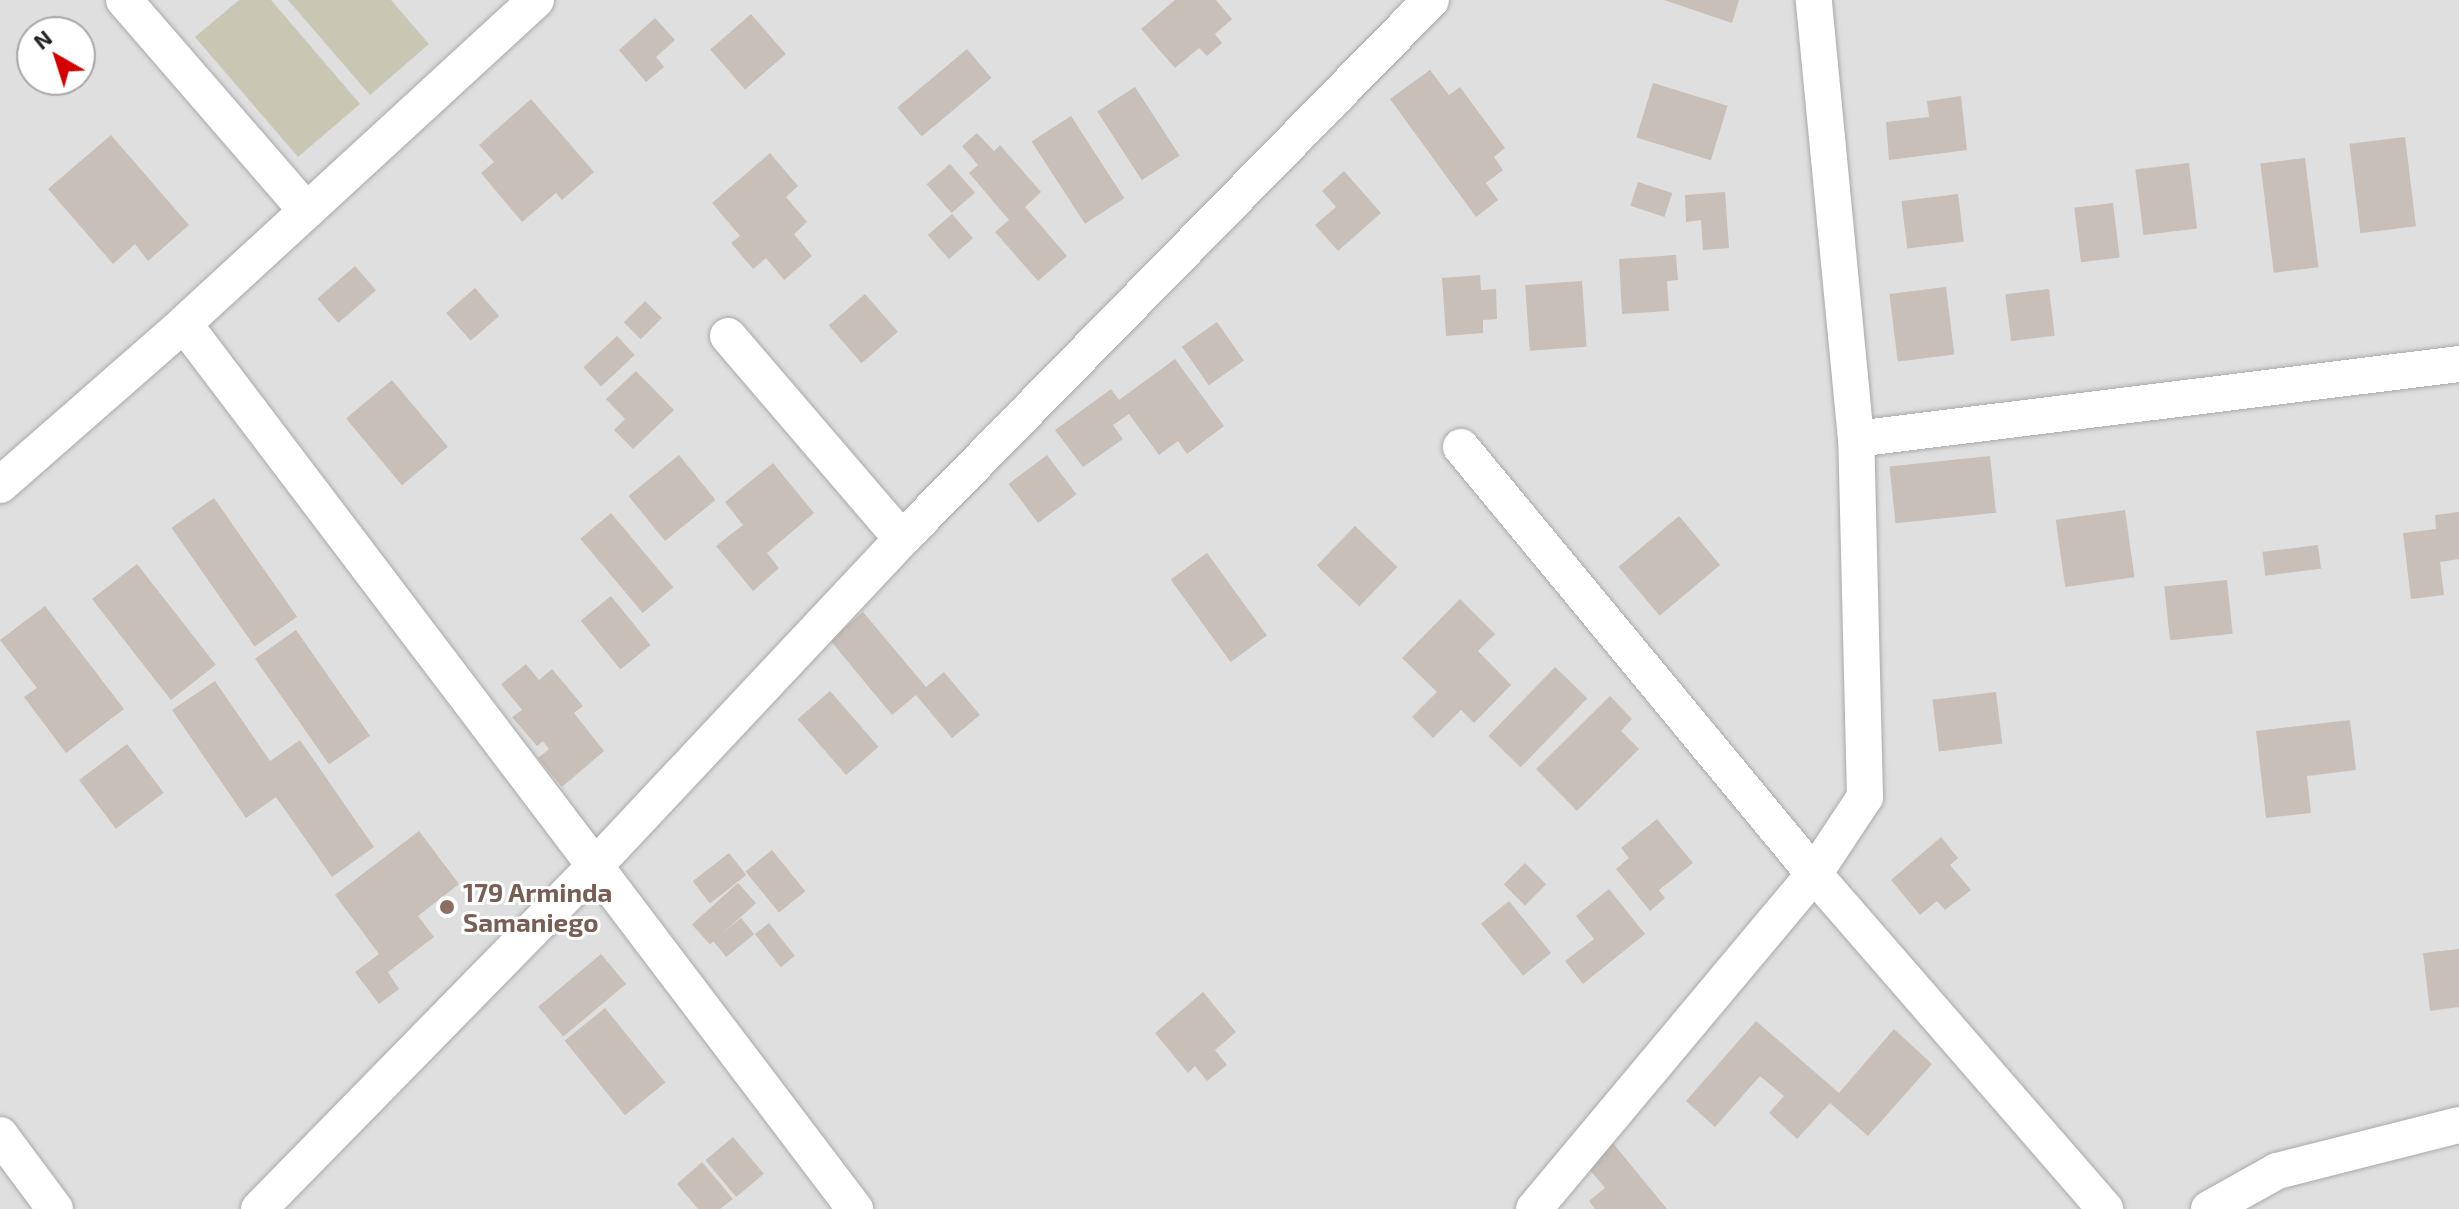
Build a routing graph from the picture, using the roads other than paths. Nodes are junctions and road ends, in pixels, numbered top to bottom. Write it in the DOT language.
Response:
graph roads {
  1 [pos="124,0"];
  2 [pos="536,0"];
  3 [pos="1431,0"];
  4 [pos="1814,0"];
  5 [pos="307,211"];
  6 [pos="184,324"];
  7 [pos="728,336"];
  8 [pos="2459,364"];
  9 [pos="1856,439"];
  10 [pos="1461,447"];
  11 [pos="0,485"];
  12 [pos="902,539"];
  13 [pos="593,868"];
  14 [pos="1814,874"];
  15 [pos="2459,1125"];
  16 [pos="0,1135"];
  17 [pos="55,1209"];
  18 [pos="259,1209"];
  19 [pos="855,1209"];
  20 [pos="1534,1209"];
  21 [pos="2105,1209"];
  22 [pos="2209,1209"];
  1 -- 5 [label="street"];
  2 -- 5 [label="street"];
  3 -- 12 [label="street"];
  4 -- 9 [label="street"];
  5 -- 6 [label="street"];
  6 -- 11 [label="street"];
  6 -- 13 [label="street"];
  7 -- 12 [label="street"];
  8 -- 9 [label="street"];
  9 -- 14 [label="street"];
  10 -- 14 [label="street"];
  12 -- 13 [label="street"];
  13 -- 18 [label="street"];
  13 -- 19 [label="street"];
  14 -- 20 [label="street"];
  14 -- 21 [label="street"];
  15 -- 22 [label="street"];
  16 -- 17 [label="street"];
}
